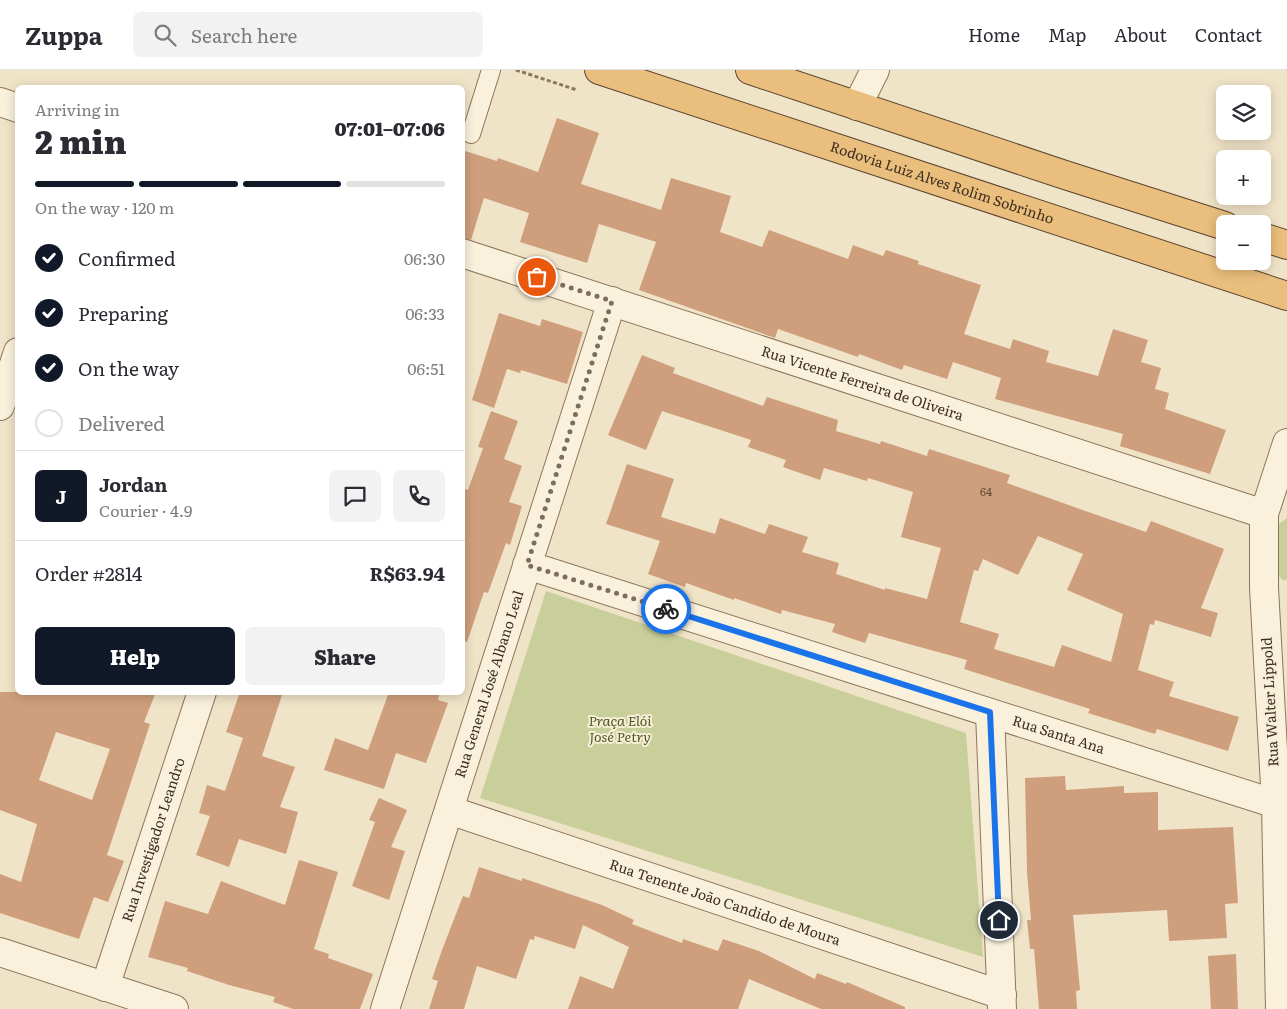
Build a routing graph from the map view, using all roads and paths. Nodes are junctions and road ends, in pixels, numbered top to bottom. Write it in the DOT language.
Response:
graph roads {
  1 [pos="491,70"];
  2 [pos="598,70"];
  3 [pos="750,70"];
  4 [pos="875,70"];
  5 [pos="0,102"];
  6 [pos="857,106"];
  7 [pos="15,107"];
  8 [pos="471,134"];
  9 [pos="1216,223"];
  10 [pos="1271,241"];
  11 [pos="1287,245"];
  12 [pos="465,254"];
  13 [pos="1287,296"];
  14 [pos="612,301"];
  15 [pos="15,361"];
  16 [pos="0,406"];
  17 [pos="1287,443"];
  18 [pos="1264,514"];
  19 [pos="527,565"];
  20 [pos="201,695"];
  21 [pos="990,712"];
  22 [pos="1276,804"];
  23 [pos="449,810"];
  24 [pos="0,952"];
  25 [pos="105,986"];
  26 [pos="1002,1002"];
  27 [pos="174,1009"];
  28 [pos="385,1009"];
  29 [pos="1280,1009"];
  1 -- 8 [label="lane"];
  2 -- 13 [label="highway, Rodovia Luiz Alves Rolim Sobrinho"];
  3 -- 6 [label="highway"];
  4 -- 6 [label="street"];
  5 -- 7 [label="street"];
  6 -- 9 [label="highway"];
  10 -- 11 [label="highway"];
  12 -- 14 [label="street, Rua Vicente Ferreira de Oliveira"];
  14 -- 18 [label="street, Rua Vicente Ferreira de Oliveira"];
  14 -- 19 [label="street, Rua General José Albano Leal"];
  15 -- 16 [label="street"];
  17 -- 18 [label="street, Rua Walter Lippold"];
  18 -- 22 [label="street, Rua Walter Lippold"];
  19 -- 21 [label="street, Rua Santa Ana"];
  19 -- 23 [label="street, Rua General José Albano Leal"];
  20 -- 25 [label="street, Rua Investigador Leandro"];
  21 -- 22 [label="street, Rua Santa Ana"];
  21 -- 26 [label="street"];
  22 -- 29 [label="street, Rua Walter Lippold"];
  23 -- 26 [label="street, Rua Tenente João Candido de Moura"];
  23 -- 28 [label="street, Rua General José Albano Leal"];
  24 -- 25 [label="street"];
  25 -- 27 [label="street"];
}
